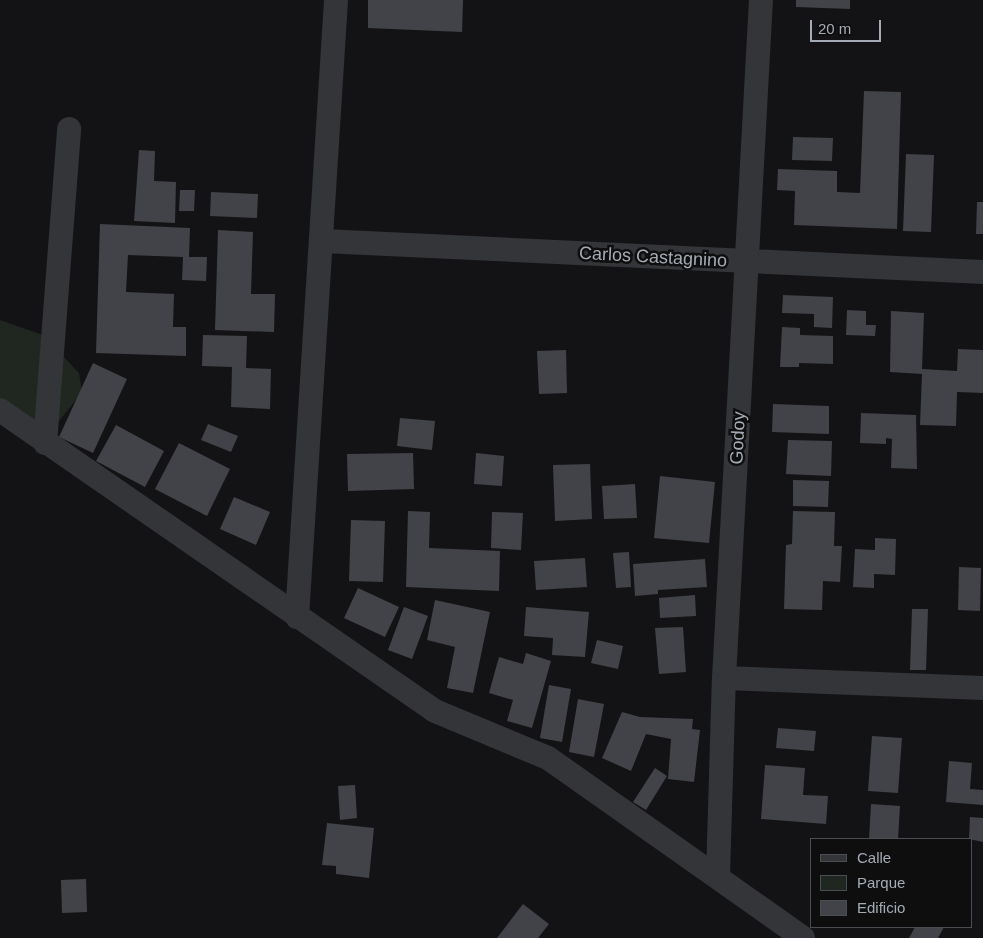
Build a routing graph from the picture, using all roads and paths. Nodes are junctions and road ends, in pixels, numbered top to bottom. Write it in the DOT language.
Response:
graph roads {
  1 [pos="336,0"];
  2 [pos="761,0"];
  3 [pos="70,129"];
  4 [pos="322,241"];
  5 [pos="748,262"];
  6 [pos="983,272"];
  7 [pos="0,410"];
  8 [pos="44,443"];
  9 [pos="297,617"];
  10 [pos="724,678"];
  11 [pos="983,688"];
  12 [pos="718,876"];
  13 [pos="803,938"];
  1 -- 4 [label="street"];
  2 -- 5 [label="street, Godoy"];
  3 -- 8 [label="street"];
  4 -- 5 [label="street, Carlos Castagnino"];
  4 -- 9 [label="street"];
  5 -- 6 [label="street, Carlos Castagnino"];
  5 -- 10 [label="street, Godoy"];
  7 -- 8 [label="street"];
  8 -- 9 [label="street"];
  9 -- 12 [label="street"];
  10 -- 11 [label="street"];
  10 -- 12 [label="street, Godoy"];
  12 -- 13 [label="street"];
}
